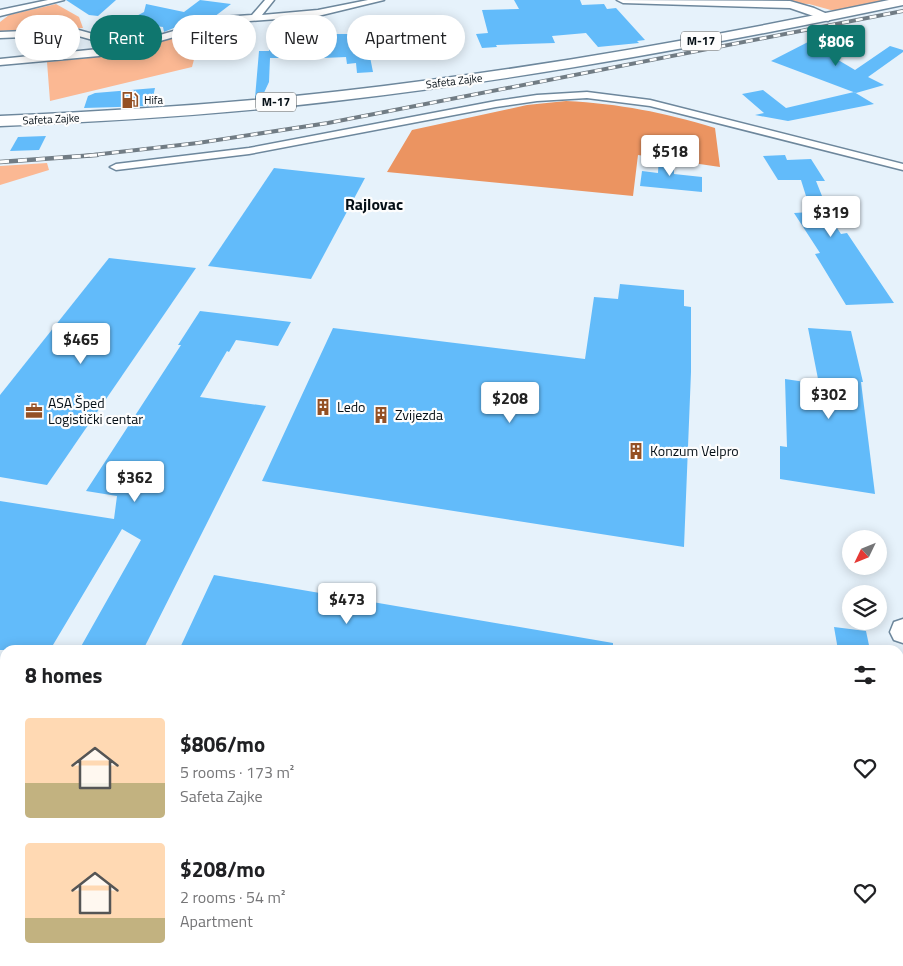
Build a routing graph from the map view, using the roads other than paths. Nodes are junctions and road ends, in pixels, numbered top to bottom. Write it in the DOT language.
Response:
graph roads {
  1 [pos="60,0"];
  2 [pos="270,0"];
  3 [pos="380,0"];
  4 [pos="623,0"];
  5 [pos="903,1"];
  6 [pos="0,13"];
  7 [pos="256,15"];
  8 [pos="256,17"];
  9 [pos="828,17"];
  10 [pos="0,35"];
  11 [pos="90,36"];
  12 [pos="90,53"];
  13 [pos="0,62"];
  14 [pos="0,121"];
  15 [pos="116,167"];
  16 [pos="903,167"];
  1 -- 6 [label="street"];
  2 -- 7 [label="street"];
  3 -- 8 [label="street"];
  4 -- 9 [label="street"];
  5 -- 9 [label="main road, Safeta Zajke / M-17"];
  9 -- 14 [label="main road, Safeta Zajke / M-17"];
  10 -- 11 [label="street"];
  12 -- 13 [label="street"];
  15 -- 16 [label="street"];
}
